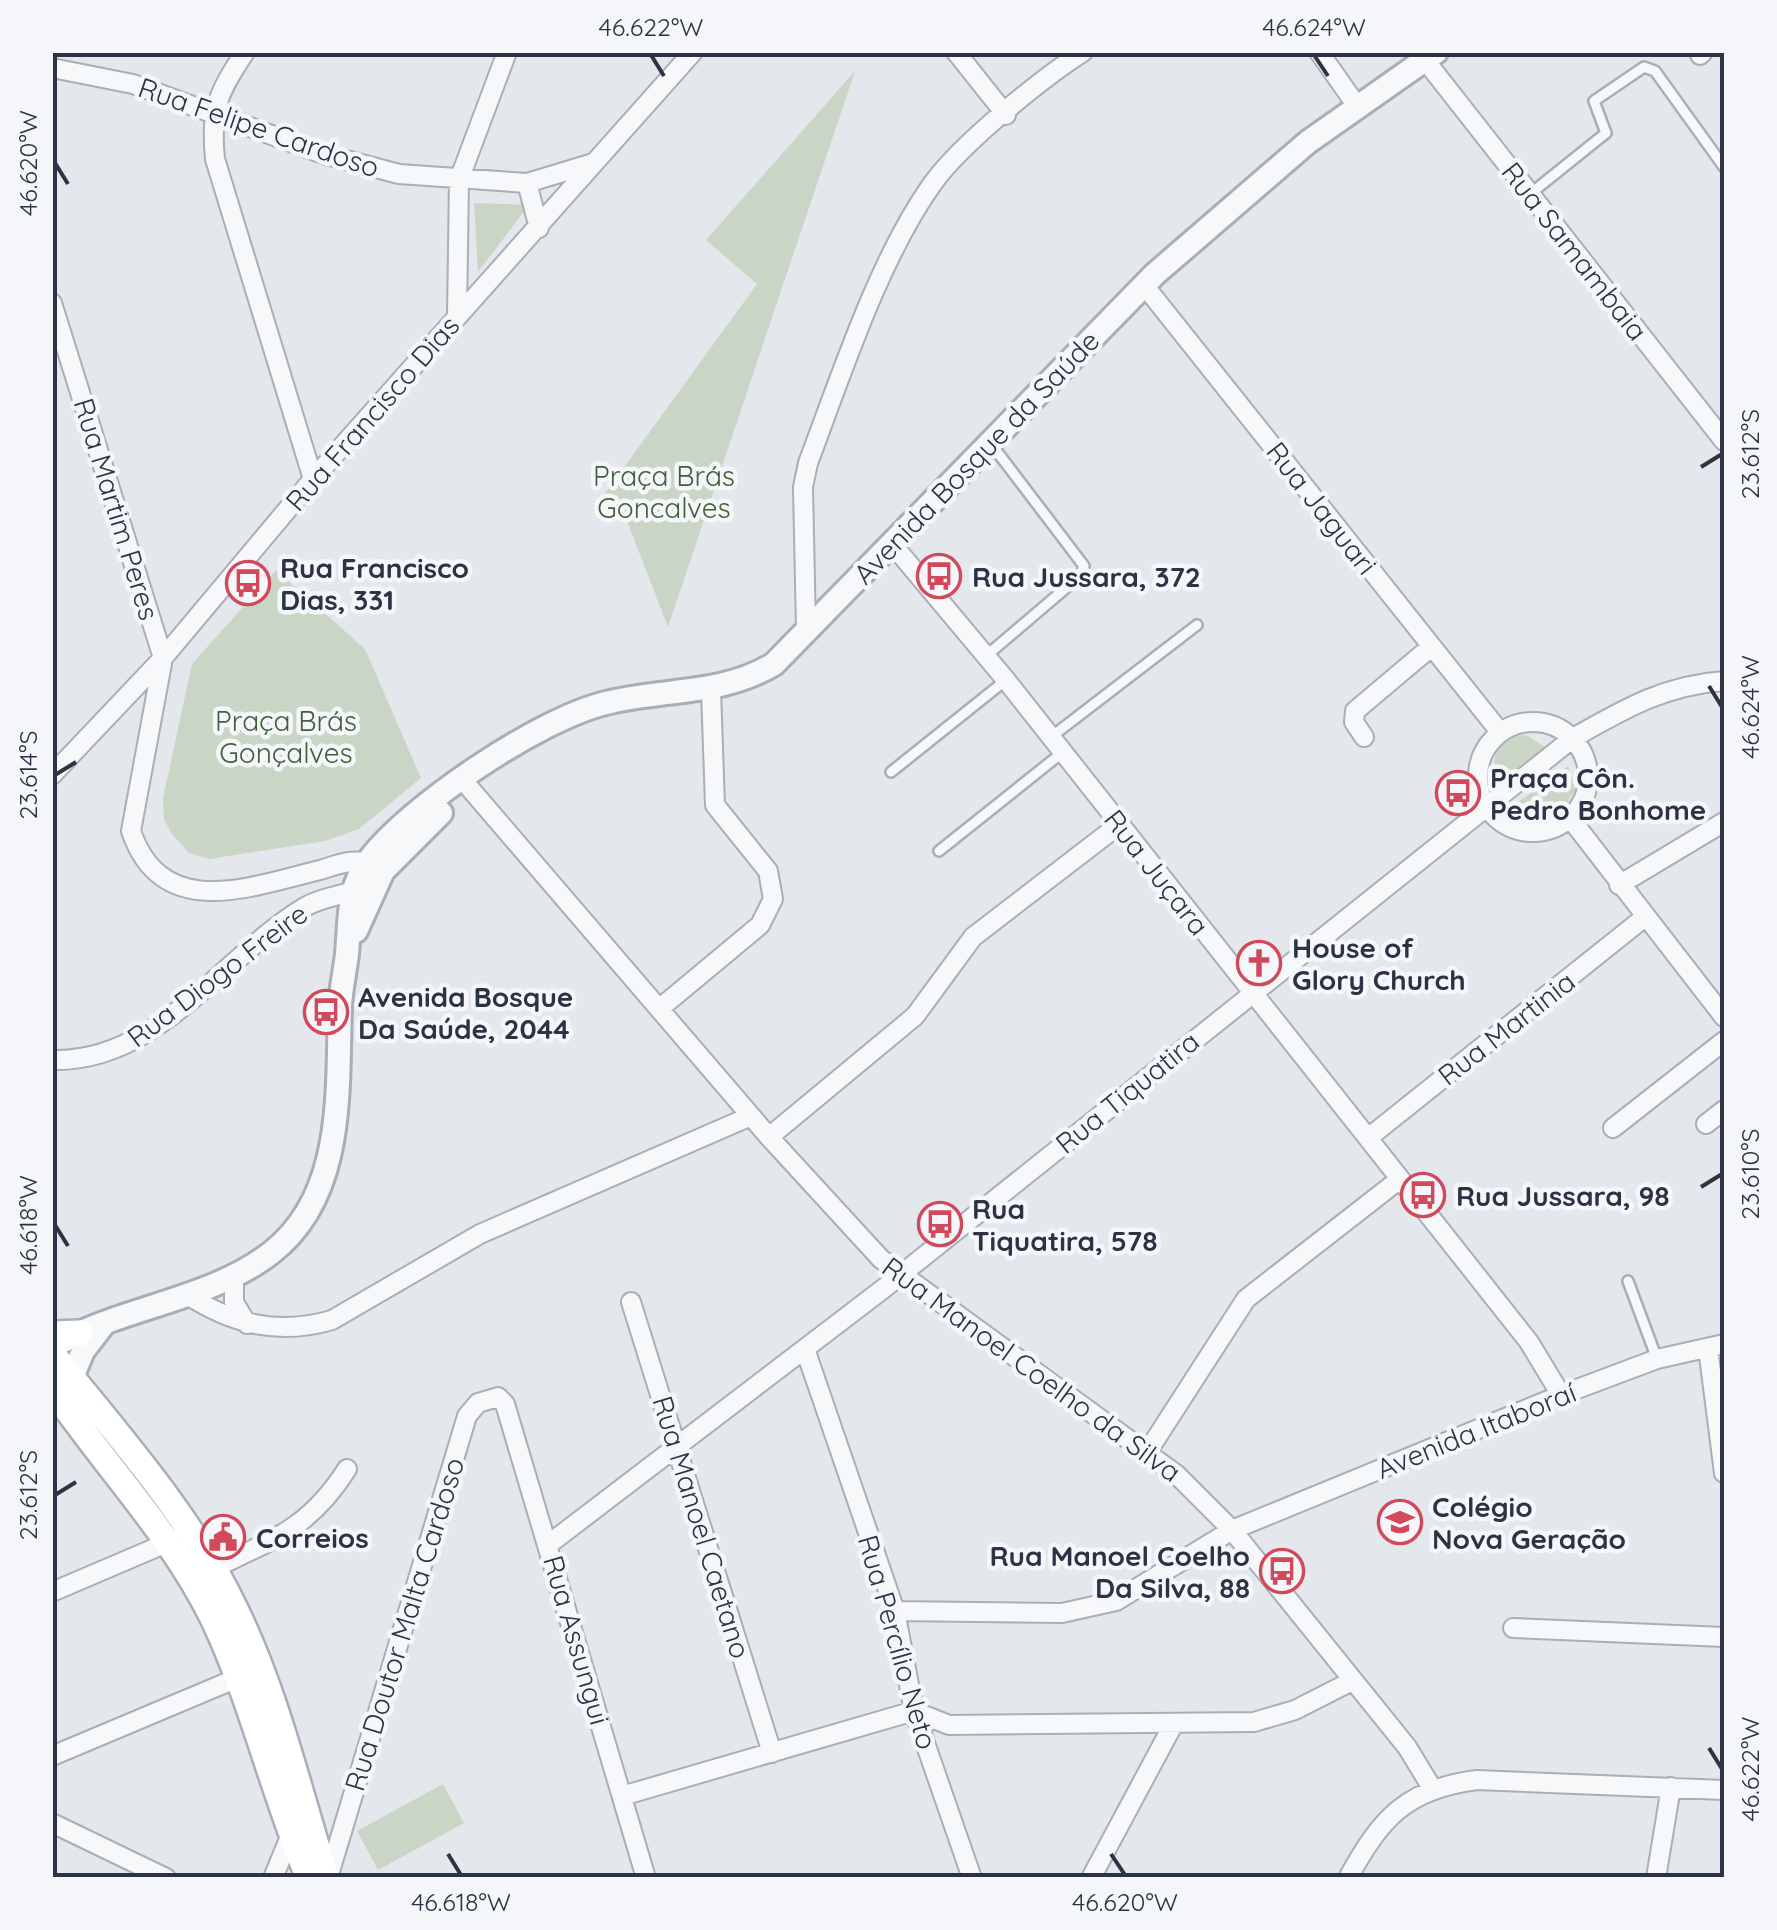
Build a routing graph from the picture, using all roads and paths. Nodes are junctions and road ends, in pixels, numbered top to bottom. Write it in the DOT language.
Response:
graph roads {
  1 [pos="245,52"];
  2 [pos="506,52"];
  3 [pos="693,52"];
  4 [pos="956,52"];
  5 [pos="1319,52"];
  6 [pos="1069,56"];
  7 [pos="1430,56"];
  8 [pos="52,68"];
  9 [pos="1356,106"];
  10 [pos="212,112"];
  11 [pos="1006,115"];
  12 [pos="593,162"];
  13 [pos="1724,168"];
  14 [pos="459,180"];
  15 [pos="528,184"];
  16 [pos="1530,194"];
  17 [pos="539,228"];
  18 [pos="1148,289"];
  19 [pos="52,303"];
  20 [pos="456,316"];
  21 [pos="1724,441"];
  22 [pos="992,444"];
  23 [pos="312,479"];
  24 [pos="894,545"];
  25 [pos="1197,625"];
  26 [pos="806,630"];
  27 [pos="1431,647"];
  28 [pos="986,656"];
  29 [pos="163,658"];
  30 [pos="1006,680"];
  31 [pos="1724,680"];
  32 [pos="711,690"];
  33 [pos="1500,732"];
  34 [pos="1050,737"];
  35 [pos="1364,738"];
  36 [pos="1573,738"];
  37 [pos="1063,752"];
  38 [pos="891,772"];
  39 [pos="52,775"];
  40 [pos="468,779"];
  41 [pos="1485,806"];
  42 [pos="1570,818"];
  43 [pos="1724,822"];
  44 [pos="1120,824"];
  45 [pos="939,851"];
  46 [pos="376,871"];
  47 [pos="288,878"];
  48 [pos="1619,885"];
  49 [pos="351,893"];
  50 [pos="291,917"];
  51 [pos="1645,917"];
  52 [pos="347,956"];
  53 [pos="1252,992"];
  54 [pos="659,1009"];
  55 [pos="1724,1017"];
  56 [pos="1724,1041"];
  57 [pos="52,1060"];
  58 [pos="1724,1110"];
  59 [pos="751,1116"];
  60 [pos="1706,1124"];
  61 [pos="1613,1128"];
  62 [pos="769,1136"];
  63 [pos="1368,1138"];
  64 [pos="1400,1179"];
  65 [pos="899,1274"];
  66 [pos="234,1275"];
  67 [pos="1628,1281"];
  68 [pos="186,1294"];
  69 [pos="631,1302"];
  70 [pos="106,1322"];
  71 [pos="247,1324"];
  72 [pos="80,1332"];
  73 [pos="52,1334"];
  74 [pos="1716,1346"];
  75 [pos="805,1349"];
  76 [pos="52,1351"];
  77 [pos="1657,1359"];
  78 [pos="62,1389"];
  79 [pos="1561,1395"];
  80 [pos="505,1404"];
  81 [pos="677,1447"];
  82 [pos="1146,1454"];
  83 [pos="347,1469"];
  84 [pos="1724,1472"];
  85 [pos="1232,1530"];
  86 [pos="179,1538"];
  87 [pos="549,1544"];
  88 [pos="201,1574"];
  89 [pos="52,1592"];
  90 [pos="895,1612"];
  91 [pos="1514,1628"];
  92 [pos="1724,1637"];
  93 [pos="250,1673"];
  94 [pos="1352,1681"];
  95 [pos="914,1711"];
  96 [pos="1174,1725"];
  97 [pos="772,1753"];
  98 [pos="52,1756"];
  99 [pos="1671,1787"];
  100 [pos="1432,1788"];
  101 [pos="1724,1790"];
  102 [pos="622,1796"];
  103 [pos="304,1808"];
  104 [pos="52,1823"];
  105 [pos="290,1833"];
  106 [pos="166,1878"];
  107 [pos="273,1878"];
  108 [pos="309,1878"];
  109 [pos="327,1878"];
  110 [pos="646,1878"];
  111 [pos="972,1878"];
  112 [pos="1091,1878"];
  113 [pos="1348,1878"];
  114 [pos="1656,1878"];
  1 -- 10 [label="street"];
  2 -- 14 [label="street"];
  3 -- 12 [label="street, Rua Francisco Dias"];
  4 -- 11 [label="street"];
  5 -- 9 [label="street"];
  6 -- 11 [label="street"];
  7 -- 9 [label="street, Avenida Bosque da Saúde"];
  7 -- 16 [label="street, Rua Samambaia"];
  8 -- 10 [label="street, Rua Felipe Cardoso"];
  9 -- 18 [label="street, Avenida Bosque da Saúde"];
  10 -- 14 [label="street, Rua Felipe Cardoso"];
  10 -- 23 [label="street"];
  11 -- 26 [label="street"];
  12 -- 15 [label="street, Rua Felipe Cardoso"];
  12 -- 17 [label="street, Rua Francisco Dias"];
  13 -- 16 [label="lane"];
  14 -- 15 [label="street, Rua Felipe Cardoso"];
  14 -- 20 [label="street"];
  15 -- 17 [label="street"];
  16 -- 21 [label="street, Rua Samambaia"];
  17 -- 20 [label="street, Rua Francisco Dias"];
  18 -- 22 [label="street, Avenida Bosque da Saúde"];
  18 -- 27 [label="street, Rua Jaguari"];
  19 -- 29 [label="street, Rua Martim Peres"];
  20 -- 23 [label="street, Rua Francisco Dias"];
  22 -- 24 [label="street, Avenida Bosque da Saúde"];
  22 -- 28 [label="lane"];
  23 -- 29 [label="street, Rua Francisco Dias"];
  24 -- 26 [label="street, Avenida Bosque da Saúde"];
  24 -- 28 [label="street, Rua Juçara"];
  25 -- 34 [label="lane"];
  26 -- 32 [label="street, Avenida Bosque da Saúde"];
  27 -- 33 [label="street, Rua Jaguari"];
  27 -- 35 [label="street"];
  28 -- 30 [label="street, Rua Juçara"];
  29 -- 39 [label="street, Rua Francisco Dias"];
  29 -- 47 [label="street"];
  30 -- 34 [label="street, Rua Juçara"];
  30 -- 38 [label="lane"];
  31 -- 36 [label="street, Rua Tiquatira"];
  32 -- 40 [label="street, Avenida Bosque da Saúde"];
  32 -- 54 [label="street"];
  33 -- 36 [label="street"];
  33 -- 41 [label="street"];
  34 -- 37 [label="street, Rua Juçara"];
  36 -- 41 [label="street, Rua Tiquatira"];
  36 -- 42 [label="street"];
  37 -- 44 [label="street, Rua Juçara"];
  37 -- 45 [label="lane"];
  40 -- 46 [label="street, Avenida Bosque da Saúde"];
  40 -- 54 [label="street, Rua Manoel Coelho da Silva"];
  41 -- 42 [label="street"];
  41 -- 53 [label="street, Rua Tiquatira"];
  42 -- 48 [label="street"];
  43 -- 48 [label="street"];
  44 -- 53 [label="street, Rua Juçara"];
  44 -- 62 [label="street"];
  46 -- 47 [label="street"];
  46 -- 49 [label="street, Avenida Bosque da Saúde"];
  46 -- 52 [label="street, Avenida Bosque da Saúde"];
  47 -- 50 [label="street"];
  48 -- 51 [label="street"];
  49 -- 50 [label="street, Rua Diogo Freire"];
  49 -- 52 [label="street, Avenida Bosque da Saúde"];
  50 -- 57 [label="street, Rua Diogo Freire"];
  51 -- 55 [label="street"];
  51 -- 63 [label="street, Rua Martinia"];
  52 -- 66 [label="street, Avenida Bosque da Saúde"];
  53 -- 63 [label="street, Rua Juçara"];
  53 -- 65 [label="street, Rua Tiquatira"];
  54 -- 59 [label="street, Rua Manoel Coelho da Silva"];
  56 -- 61 [label="street"];
  58 -- 60 [label="street"];
  59 -- 62 [label="street, Rua Manoel Coelho da Silva"];
  59 -- 71 [label="street"];
  62 -- 65 [label="street, Rua Manoel Coelho da Silva"];
  63 -- 64 [label="street, Rua Juçara"];
  64 -- 79 [label="street, Rua Juçara"];
  64 -- 82 [label="street"];
  65 -- 75 [label="street, Rua Tiquatira"];
  65 -- 82 [label="street, Rua Manoel Coelho da Silva"];
  66 -- 68 [label="street, Avenida Bosque da Saúde"];
  66 -- 71 [label="street"];
  67 -- 77 [label="lane"];
  68 -- 70 [label="street, Avenida Bosque da Saúde"];
  68 -- 71 [label="street"];
  69 -- 81 [label="street, Rua Manoel Caetano"];
  70 -- 72 [label="street, Avenida Bosque da Saúde"];
  70 -- 78 [label="street"];
  72 -- 73 [label="main road"];
  72 -- 76 [label="street, Avenida Bosque da Saúde"];
  74 -- 77 [label="street, Avenida Itaboraí"];
  74 -- 84 [label="street"];
  75 -- 81 [label="street, Rua Tiquatira"];
  75 -- 90 [label="street, Rua Percílio Neto"];
  76 -- 78 [label="main road"];
  77 -- 79 [label="street, Avenida Itaboraí"];
  78 -- 86 [label="main road"];
  79 -- 85 [label="street, Avenida Itaboraí"];
  80 -- 87 [label="street, Rua Assungui"];
  80 -- 109 [label="street, Rua Doutor Malta Cardoso"];
  81 -- 87 [label="street, Rua Tiquatira"];
  81 -- 97 [label="street, Rua Manoel Caetano"];
  82 -- 85 [label="street, Rua Manoel Coelho da Silva"];
  83 -- 88 [label="street"];
  85 -- 90 [label="street, Avenida Itaboraí"];
  85 -- 94 [label="street, Rua Manoel Coelho da Silva"];
  86 -- 88 [label="main road"];
  86 -- 89 [label="street"];
  87 -- 102 [label="street, Rua Assungui"];
  88 -- 93 [label="main road"];
  90 -- 95 [label="street, Rua Percílio Neto"];
  91 -- 92 [label="street"];
  93 -- 98 [label="street"];
  93 -- 103 [label="main road"];
  93 -- 105 [label="main road"];
  94 -- 96 [label="street"];
  94 -- 100 [label="street, Rua Manoel Coelho da Silva"];
  95 -- 96 [label="street"];
  95 -- 97 [label="street"];
  95 -- 111 [label="street, Rua Percílio Neto"];
  96 -- 112 [label="street"];
  97 -- 102 [label="street"];
  99 -- 100 [label="street"];
  99 -- 101 [label="street"];
  99 -- 114 [label="street"];
  100 -- 113 [label="street"];
  102 -- 110 [label="street, Rua Assungui"];
  103 -- 105 [label="street, Rua Doutor Malta Cardoso"];
  103 -- 109 [label="main road"];
  104 -- 106 [label="street"];
  105 -- 107 [label="street, Rua Doutor Malta Cardoso"];
  105 -- 108 [label="main road"];
}
